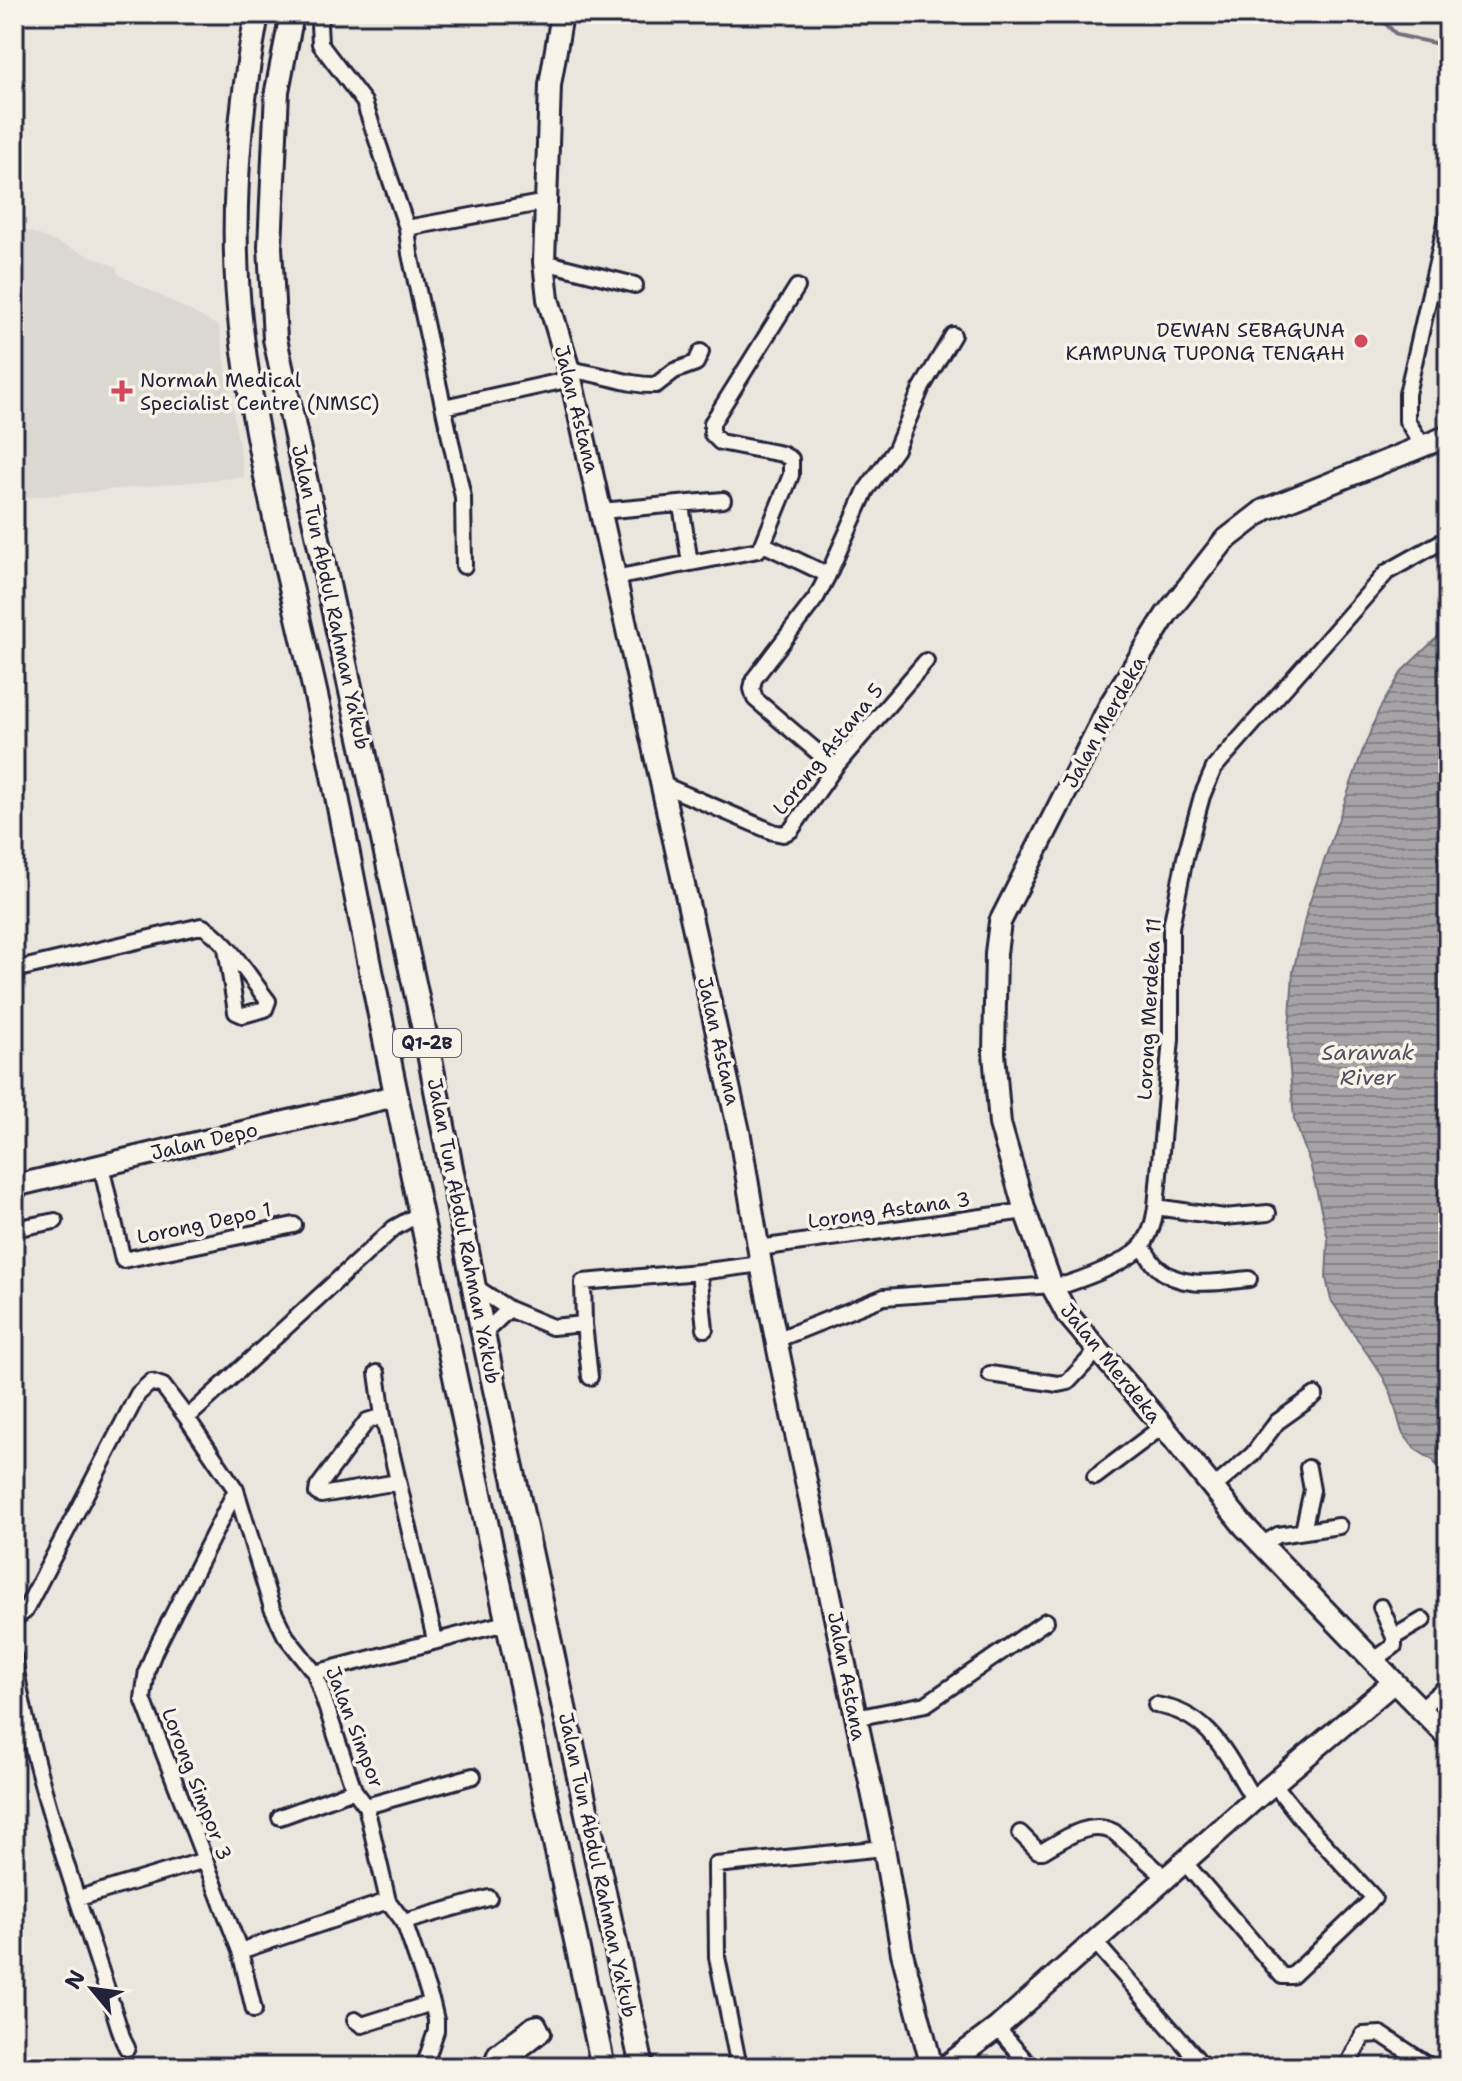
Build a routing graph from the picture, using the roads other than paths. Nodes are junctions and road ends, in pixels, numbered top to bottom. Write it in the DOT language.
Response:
graph roads {
  1 [pos="257,14"];
  2 [pos="292,14"];
  3 [pos="323,14"];
  4 [pos="562,14"];
  5 [pos="546,202"];
  6 [pos="1448,214"];
  7 [pos="407,228"];
  8 [pos="1445,246"];
  9 [pos="544,262"];
  10 [pos="635,285"];
  11 [pos="797,287"];
  12 [pos="953,335"];
  13 [pos="275,339"];
  14 [pos="701,352"];
  15 [pos="570,375"];
  16 [pos="444,407"];
  17 [pos="1448,436"];
  18 [pos="1423,446"];
  19 [pos="264,469"];
  20 [pos="723,500"];
  21 [pos="681,505"];
  22 [pos="601,511"];
  23 [pos="1448,538"];
  24 [pos="763,544"];
  25 [pos="690,563"];
  26 [pos="464,566"];
  27 [pos="828,575"];
  28 [pos="614,578"];
  29 [pos="926,661"];
  30 [pos="835,767"];
  31 [pos="661,784"];
  32 [pos="226,948"];
  33 [pos="14,970"];
  34 [pos="395,1096"];
  35 [pos="101,1166"];
  36 [pos="14,1186"];
  37 [pos="1156,1207"];
  38 [pos="1025,1211"];
  39 [pos="421,1213"];
  40 [pos="1268,1213"];
  41 [pos="55,1221"];
  42 [pos="294,1225"];
  43 [pos="14,1229"];
  44 [pos="1142,1246"];
  45 [pos="760,1256"];
  46 [pos="699,1272"];
  47 [pos="1249,1279"];
  48 [pos="474,1286"];
  49 [pos="1052,1286"];
  50 [pos="509,1309"];
  51 [pos="584,1324"];
  52 [pos="705,1329"];
  53 [pos="483,1334"];
  54 [pos="776,1340"];
  55 [pos="1097,1351"];
  56 [pos="377,1373"];
  57 [pos="990,1374"];
  58 [pos="590,1377"];
  59 [pos="1315,1395"];
  60 [pos="383,1416"];
  61 [pos="187,1418"];
  62 [pos="1163,1426"];
  63 [pos="1308,1468"];
  64 [pos="1095,1477"];
  65 [pos="398,1482"];
  66 [pos="1213,1488"];
  67 [pos="236,1490"];
  68 [pos="1339,1526"];
  69 [pos="1303,1531"];
  70 [pos="1261,1545"];
  71 [pos="1381,1607"];
  72 [pos="14,1619"];
  73 [pos="1423,1620"];
  74 [pos="1046,1621"];
  75 [pos="509,1622"];
  76 [pos="1394,1637"];
  77 [pos="435,1640"];
  78 [pos="14,1658"];
  79 [pos="1373,1661"];
  80 [pos="315,1673"];
  81 [pos="1394,1682"];
  82 [pos="1448,1685"];
  83 [pos="1156,1705"];
  84 [pos="1421,1708"];
  85 [pos="855,1718"];
  86 [pos="1448,1737"];
  87 [pos="473,1776"];
  88 [pos="1274,1784"];
  89 [pos="354,1790"];
  90 [pos="1254,1800"];
  91 [pos="366,1806"];
  92 [pos="280,1817"];
  93 [pos="1020,1833"];
  94 [pos="884,1848"];
  95 [pos="205,1860"];
  96 [pos="1185,1863"];
  97 [pos="1167,1879"];
  98 [pos="79,1898"];
  99 [pos="489,1898"];
  100 [pos="388,1901"];
  101 [pos="404,1922"];
  102 [pos="1095,1942"];
  103 [pos="240,1951"];
  104 [pos="432,2003"];
  105 [pos="254,2010"];
  106 [pos="355,2020"];
  107 [pos="997,2028"];
  108 [pos="925,2037"];
  109 [pos="127,2048"];
  110 [pos="954,2063"];
  111 [pos="424,2067"];
  112 [pos="490,2067"];
  113 [pos="499,2067"];
  114 [pos="603,2067"];
  115 [pos="642,2067"];
  116 [pos="739,2067"];
  117 [pos="932,2067"];
  118 [pos="1031,2067"];
  119 [pos="1204,2067"];
  120 [pos="1347,2067"];
  121 [pos="1431,2067"];
  1 -- 19 [label="main road, Jalan Tun Abdul Rahman Ya'kub"];
  2 -- 13 [label="main road, Jalan Tun Abdul Rahman Ya'kub / Q1-2B"];
  3 -- 7 [label="street"];
  4 -- 5 [label="street, Jalan Astana"];
  5 -- 7 [label="street"];
  5 -- 9 [label="street, Jalan Astana"];
  6 -- 8 [label="street"];
  7 -- 16 [label="street"];
  8 -- 18 [label="street"];
  9 -- 10 [label="street"];
  9 -- 15 [label="street, Jalan Astana"];
  11 -- 24 [label="street"];
  12 -- 27 [label="street"];
  13 -- 19 [label="main road"];
  13 -- 48 [label="main road, Jalan Tun Abdul Rahman Ya'kub / Q1-2B"];
  14 -- 15 [label="street"];
  15 -- 16 [label="street"];
  15 -- 22 [label="street, Jalan Astana"];
  16 -- 26 [label="street"];
  17 -- 18 [label="street, Jalan Merdeka"];
  18 -- 38 [label="street, Jalan Merdeka"];
  19 -- 34 [label="main road, Jalan Tun Abdul Rahman Ya'kub"];
  20 -- 21 [label="street"];
  21 -- 22 [label="street"];
  21 -- 25 [label="street"];
  22 -- 28 [label="street, Jalan Astana"];
  23 -- 37 [label="street, Lorong Merdeka 11"];
  24 -- 25 [label="street"];
  24 -- 27 [label="street"];
  25 -- 28 [label="street"];
  27 -- 30 [label="street"];
  28 -- 31 [label="street, Jalan Astana"];
  29 -- 30 [label="street, Lorong Astana 5"];
  30 -- 31 [label="street, Lorong Astana 5"];
  31 -- 45 [label="street, Jalan Astana"];
  32 -- 33 [label="street"];
  34 -- 35 [label="street, Jalan Depo"];
  34 -- 39 [label="main road, Jalan Tun Abdul Rahman Ya'kub"];
  35 -- 36 [label="street, Jalan Depo"];
  35 -- 42 [label="street, Lorong Depo 1"];
  37 -- 40 [label="street"];
  37 -- 44 [label="street, Lorong Merdeka 11"];
  38 -- 45 [label="street, Lorong Astana 3"];
  38 -- 49 [label="street, Jalan Merdeka"];
  39 -- 61 [label="street"];
  39 -- 75 [label="main road, Jalan Tun Abdul Rahman Ya'kub"];
  41 -- 43 [label="street"];
  44 -- 47 [label="street"];
  44 -- 49 [label="street"];
  45 -- 46 [label="street, Lorong Astana 3"];
  45 -- 54 [label="street, Jalan Astana"];
  46 -- 51 [label="street, Lorong Astana 3"];
  46 -- 52 [label="street"];
  48 -- 50 [label="street"];
  48 -- 53 [label="main road, Jalan Tun Abdul Rahman Ya'kub / Q1-2B"];
  49 -- 54 [label="street"];
  49 -- 55 [label="street, Jalan Merdeka"];
  50 -- 51 [label="street"];
  50 -- 53 [label="street"];
  51 -- 58 [label="street"];
  53 -- 115 [label="main road, Jalan Tun Abdul Rahman Ya'kub / Q1-2B"];
  54 -- 85 [label="street, Jalan Astana"];
  55 -- 57 [label="street"];
  55 -- 62 [label="street, Jalan Merdeka"];
  56 -- 60 [label="street"];
  59 -- 66 [label="street"];
  60 -- 65 [label="street"];
  60 -- 65 [label="street"];
  61 -- 67 [label="street, Jalan Simpor"];
  61 -- 72 [label="street, Jalan Simpor"];
  62 -- 64 [label="street"];
  62 -- 66 [label="street, Jalan Merdeka"];
  63 -- 69 [label="street"];
  65 -- 77 [label="street"];
  66 -- 70 [label="street, Jalan Merdeka"];
  67 -- 80 [label="street, Jalan Simpor"];
  67 -- 95 [label="street, Lorong Simpor 3"];
  68 -- 69 [label="street"];
  69 -- 70 [label="street"];
  70 -- 79 [label="street, Jalan Merdeka"];
  71 -- 76 [label="street"];
  73 -- 76 [label="street"];
  74 -- 85 [label="street"];
  75 -- 77 [label="street"];
  75 -- 114 [label="main road, Jalan Tun Abdul Rahman Ya'kub"];
  76 -- 79 [label="street"];
  77 -- 80 [label="street"];
  78 -- 98 [label="street"];
  79 -- 81 [label="street, Jalan Merdeka"];
  80 -- 89 [label="street, Jalan Simpor"];
  81 -- 84 [label="street, Jalan Merdeka"];
  81 -- 88 [label="street"];
  82 -- 84 [label="street"];
  83 -- 90 [label="street"];
  84 -- 86 [label="street, Jalan Merdeka"];
  85 -- 94 [label="street, Jalan Astana"];
  87 -- 91 [label="street"];
  88 -- 90 [label="street"];
  88 -- 96 [label="street"];
  89 -- 91 [label="street, Jalan Simpor"];
  89 -- 92 [label="street"];
  90 -- 96 [label="street"];
  91 -- 100 [label="street, Jalan Simpor"];
  93 -- 97 [label="street"];
  94 -- 108 [label="street, Jalan Astana"];
  94 -- 116 [label="street"];
  95 -- 98 [label="street"];
  95 -- 103 [label="street, Lorong Simpor 3"];
  96 -- 97 [label="street"];
  97 -- 102 [label="street"];
  98 -- 109 [label="street"];
  99 -- 101 [label="street"];
  100 -- 101 [label="street, Jalan Simpor"];
  100 -- 103 [label="street"];
  101 -- 104 [label="street, Jalan Simpor"];
  102 -- 107 [label="street"];
  102 -- 119 [label="street"];
  103 -- 105 [label="street, Lorong Simpor 3"];
  104 -- 106 [label="street"];
  104 -- 111 [label="street, Jalan Simpor"];
  107 -- 110 [label="street"];
  107 -- 118 [label="street"];
  108 -- 110 [label="street"];
  108 -- 117 [label="street, Jalan Astana"];
  112 -- 113 [label="street"];
  120 -- 121 [label="street"];
}
